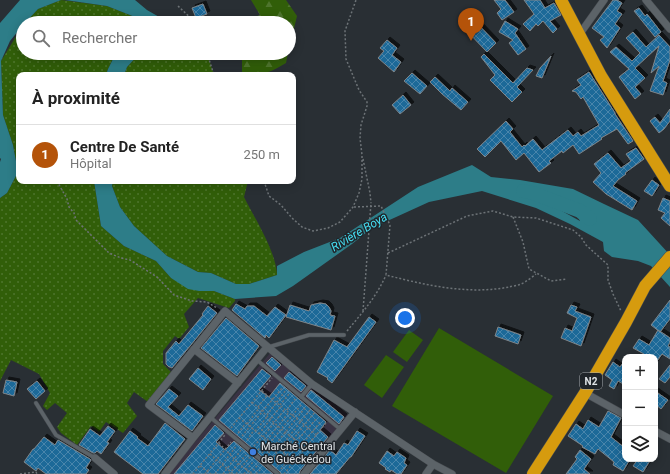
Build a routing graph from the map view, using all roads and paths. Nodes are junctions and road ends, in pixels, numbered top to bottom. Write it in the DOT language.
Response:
graph roads {
  1 [pos="356,0"];
  2 [pos="561,0"];
  3 [pos="604,0"];
  4 [pos="646,0"];
  5 [pos="178,6"];
  6 [pos="189,16"];
  7 [pos="670,29"];
  8 [pos="579,35"];
  9 [pos="209,60"];
  10 [pos="213,72"];
  11 [pos="362,155"];
  12 [pos="59,184"];
  13 [pos="265,184"];
  14 [pos="670,186"];
  15 [pos="353,207"];
  16 [pos="513,217"];
  17 [pos="388,253"];
  18 [pos="670,257"];
  19 [pos="536,274"];
  20 [pos="386,275"];
  21 [pos="567,279"];
  22 [pos="224,312"];
  23 [pos="363,312"];
  24 [pos="626,322"];
  25 [pos="344,335"];
  26 [pos="267,347"];
  27 [pos="194,349"];
  28 [pos="257,360"];
  29 [pos="275,375"];
  30 [pos="238,383"];
  31 [pos="285,384"];
  32 [pos="312,384"];
  33 [pos="289,387"];
  34 [pos="262,390"];
  35 [pos="293,390"];
  36 [pos="585,393"];
  37 [pos="267,395"];
  38 [pos="300,396"];
  39 [pos="273,399"];
  40 [pos="305,400"];
  41 [pos="252,402"];
  42 [pos="276,402"];
  43 [pos="36,403"];
  44 [pos="311,405"];
  45 [pos="281,406"];
  46 [pos="258,407"];
  47 [pos="317,410"];
  48 [pos="263,411"];
  49 [pos="287,411"];
  50 [pos="356,412"];
  51 [pos="321,413"];
  52 [pos="622,413"];
  53 [pos="293,415"];
  54 [pos="267,416"];
  55 [pos="325,416"];
  56 [pos="210,417"];
  57 [pos="239,418"];
  58 [pos="297,418"];
  59 [pos="270,419"];
  60 [pos="328,420"];
  61 [pos="300,422"];
  62 [pos="274,423"];
  63 [pos="246,424"];
  64 [pos="304,425"];
  65 [pos="278,426"];
  66 [pos="250,427"];
  67 [pos="308,428"];
  68 [pos="282,429"];
  69 [pos="255,430"];
  70 [pos="341,430"];
  71 [pos="312,431"];
  72 [pos="228,432"];
  73 [pos="286,432"];
  74 [pos="658,433"];
  75 [pos="259,434"];
  76 [pos="289,435"];
  77 [pos="316,435"];
  78 [pos="263,436"];
  79 [pos="193,438"];
  80 [pos="234,438"];
  81 [pos="293,438"];
  82 [pos="266,439"];
  83 [pos="670,439"];
  84 [pos="297,441"];
  85 [pos="219,443"];
  86 [pos="241,443"];
  87 [pos="270,443"];
  88 [pos="301,444"];
  89 [pos="274,446"];
  90 [pos="306,448"];
  91 [pos="225,449"];
  92 [pos="279,449"];
  93 [pos="210,454"];
  94 [pos="230,454"];
  95 [pos="254,454"];
  96 [pos="285,454"];
  97 [pos="95,458"];
  98 [pos="290,458"];
  99 [pos="234,459"];
  100 [pos="216,460"];
  101 [pos="294,461"];
  102 [pos="238,463"];
  103 [pos="264,463"];
  104 [pos="433,464"];
  105 [pos="222,465"];
  106 [pos="200,466"];
  107 [pos="242,466"];
  108 [pos="227,469"];
  109 [pos="247,470"];
  110 [pos="273,470"];
  111 [pos="207,472"];
  112 [pos="231,473"];
  113 [pos="20,474"];
  114 [pos="37,474"];
  115 [pos="114,474"];
  116 [pos="165,474"];
  117 [pos="193,474"];
  118 [pos="206,474"];
  119 [pos="210,474"];
  120 [pos="215,474"];
  121 [pos="223,474"];
  122 [pos="236,474"];
  123 [pos="244,474"];
  124 [pos="251,474"];
  125 [pos="256,474"];
  126 [pos="278,474"];
  127 [pos="284,474"];
  128 [pos="304,474"];
  129 [pos="426,474"];
  130 [pos="452,474"];
  131 [pos="533,474"];
  1 -- 11 [label="path"];
  2 -- 8 [label="highway"];
  3 -- 8 [label="street"];
  4 -- 7 [label="street"];
  5 -- 6 [label="path"];
  8 -- 14 [label="highway"];
  9 -- 10 [label="path"];
  11 -- 15 [label="path"];
  11 -- 23 [label="path, bridge"];
  12 -- 22 [label="path"];
  13 -- 15 [label="path"];
  15 -- 17 [label="path"];
  16 -- 17 [label="path"];
  16 -- 19 [label="path"];
  16 -- 24 [label="path"];
  17 -- 20 [label="path"];
  18 -- 24 [label="highway, N2"];
  19 -- 20 [label="path"];
  19 -- 21 [label="path"];
  20 -- 23 [label="path"];
  22 -- 26 [label="street"];
  22 -- 27 [label="street"];
  23 -- 25 [label="path"];
  24 -- 36 [label="highway, N2"];
  25 -- 26 [label="lane"];
  26 -- 28 [label="street"];
  26 -- 32 [label="street"];
  27 -- 30 [label="street"];
  27 -- 79 [label="street"];
  28 -- 29 [label="lane"];
  28 -- 30 [label="street"];
  29 -- 31 [label="lane"];
  29 -- 34 [label="path"];
  30 -- 56 [label="street"];
  31 -- 33 [label="lane"];
  31 -- 39 [label="path"];
  32 -- 38 [label="lane"];
  32 -- 50 [label="street"];
  33 -- 35 [label="lane"];
  33 -- 42 [label="path"];
  34 -- 37 [label="path"];
  34 -- 41 [label="path"];
  35 -- 38 [label="lane"];
  35 -- 45 [label="path"];
  36 -- 52 [label="street"];
  36 -- 131 [label="highway, N2"];
  37 -- 39 [label="path"];
  37 -- 46 [label="path"];
  38 -- 40 [label="lane"];
  38 -- 49 [label="path"];
  39 -- 42 [label="path"];
  39 -- 48 [label="path"];
  40 -- 44 [label="lane"];
  40 -- 53 [label="path"];
  41 -- 46 [label="path"];
  41 -- 57 [label="path"];
  42 -- 45 [label="path"];
  42 -- 54 [label="path"];
  43 -- 97 [label="lane"];
  44 -- 47 [label="lane"];
  44 -- 58 [label="path"];
  44 -- 61 [label="path"];
  45 -- 49 [label="path"];
  45 -- 59 [label="path"];
  46 -- 48 [label="path"];
  46 -- 63 [label="path"];
  47 -- 51 [label="lane"];
  47 -- 64 [label="path"];
  48 -- 54 [label="path"];
  48 -- 66 [label="path"];
  49 -- 53 [label="path"];
  49 -- 62 [label="path"];
  49 -- 65 [label="path"];
  50 -- 70 [label="street"];
  50 -- 104 [label="street"];
  51 -- 55 [label="lane"];
  51 -- 67 [label="path"];
  53 -- 58 [label="path"];
  53 -- 68 [label="path"];
  54 -- 59 [label="path"];
  54 -- 69 [label="path"];
  55 -- 60 [label="lane"];
  55 -- 71 [label="path"];
  56 -- 72 [label="lane"];
  56 -- 79 [label="street"];
  57 -- 63 [label="path"];
  57 -- 72 [label="path"];
  58 -- 61 [label="path"];
  58 -- 73 [label="path"];
  59 -- 62 [label="path"];
  59 -- 75 [label="path"];
  60 -- 70 [label="lane"];
  60 -- 77 [label="path"];
  61 -- 64 [label="path"];
  61 -- 76 [label="path"];
  62 -- 65 [label="path"];
  62 -- 78 [label="path"];
  63 -- 66 [label="path"];
  63 -- 80 [label="path"];
  64 -- 67 [label="path"];
  64 -- 81 [label="path"];
  65 -- 68 [label="path"];
  65 -- 82 [label="path"];
  66 -- 69 [label="path"];
  66 -- 86 [label="path"];
  67 -- 71 [label="path"];
  67 -- 84 [label="path"];
  68 -- 73 [label="path"];
  68 -- 87 [label="path"];
  69 -- 75 [label="path"];
  69 -- 86 [label="path"];
  70 -- 128 [label="street"];
  71 -- 77 [label="path"];
  71 -- 88 [label="path"];
  72 -- 80 [label="lane"];
  72 -- 85 [label="path"];
  73 -- 76 [label="path"];
  73 -- 89 [label="path"];
  74 -- 83 [label="street"];
  75 -- 78 [label="path"];
  76 -- 81 [label="path"];
  76 -- 92 [label="path"];
  77 -- 90 [label="path"];
  78 -- 82 [label="path"];
  78 -- 95 [label="path"];
  79 -- 116 [label="street"];
  80 -- 86 [label="lane"];
  80 -- 91 [label="path"];
  81 -- 84 [label="path"];
  81 -- 96 [label="path"];
  82 -- 87 [label="path"];
  82 -- 95 [label="path"];
  84 -- 88 [label="path"];
  84 -- 96 [label="path"];
  85 -- 91 [label="path"];
  85 -- 93 [label="path"];
  86 -- 94 [label="path"];
  86 -- 95 [label="lane"];
  86 -- 99 [label="path"];
  87 -- 89 [label="path"];
  87 -- 95 [label="path"];
  88 -- 90 [label="path"];
  88 -- 98 [label="path"];
  89 -- 92 [label="path"];
  89 -- 103 [label="path"];
  90 -- 101 [label="path"];
  91 -- 94 [label="path"];
  91 -- 100 [label="path"];
  92 -- 96 [label="path"];
  92 -- 103 [label="path"];
  93 -- 100 [label="path"];
  93 -- 106 [label="path"];
  94 -- 99 [label="path"];
  94 -- 105 [label="path"];
  95 -- 102 [label="path"];
  95 -- 103 [label="lane"];
  95 -- 107 [label="path"];
  95 -- 109 [label="path"];
  96 -- 98 [label="path"];
  96 -- 110 [label="path"];
  97 -- 115 [label="street"];
  98 -- 101 [label="path"];
  98 -- 126 [label="path"];
  99 -- 102 [label="path"];
  99 -- 108 [label="path"];
  100 -- 105 [label="path"];
  100 -- 111 [label="path"];
  101 -- 127 [label="path"];
  102 -- 107 [label="path"];
  102 -- 112 [label="path"];
  103 -- 110 [label="lane"];
  103 -- 124 [label="path"];
  103 -- 125 [label="path"];
  104 -- 129 [label="street"];
  104 -- 130 [label="street"];
  105 -- 108 [label="path"];
  105 -- 120 [label="path"];
  106 -- 111 [label="path"];
  106 -- 117 [label="path"];
  107 -- 109 [label="path"];
  107 -- 122 [label="path"];
  108 -- 112 [label="path"];
  108 -- 121 [label="path"];
  109 -- 123 [label="path"];
  109 -- 124 [label="path"];
  110 -- 126 [label="lane"];
  111 -- 118 [label="path"];
  111 -- 119 [label="path"];
  113 -- 114 [label="path"];
}
